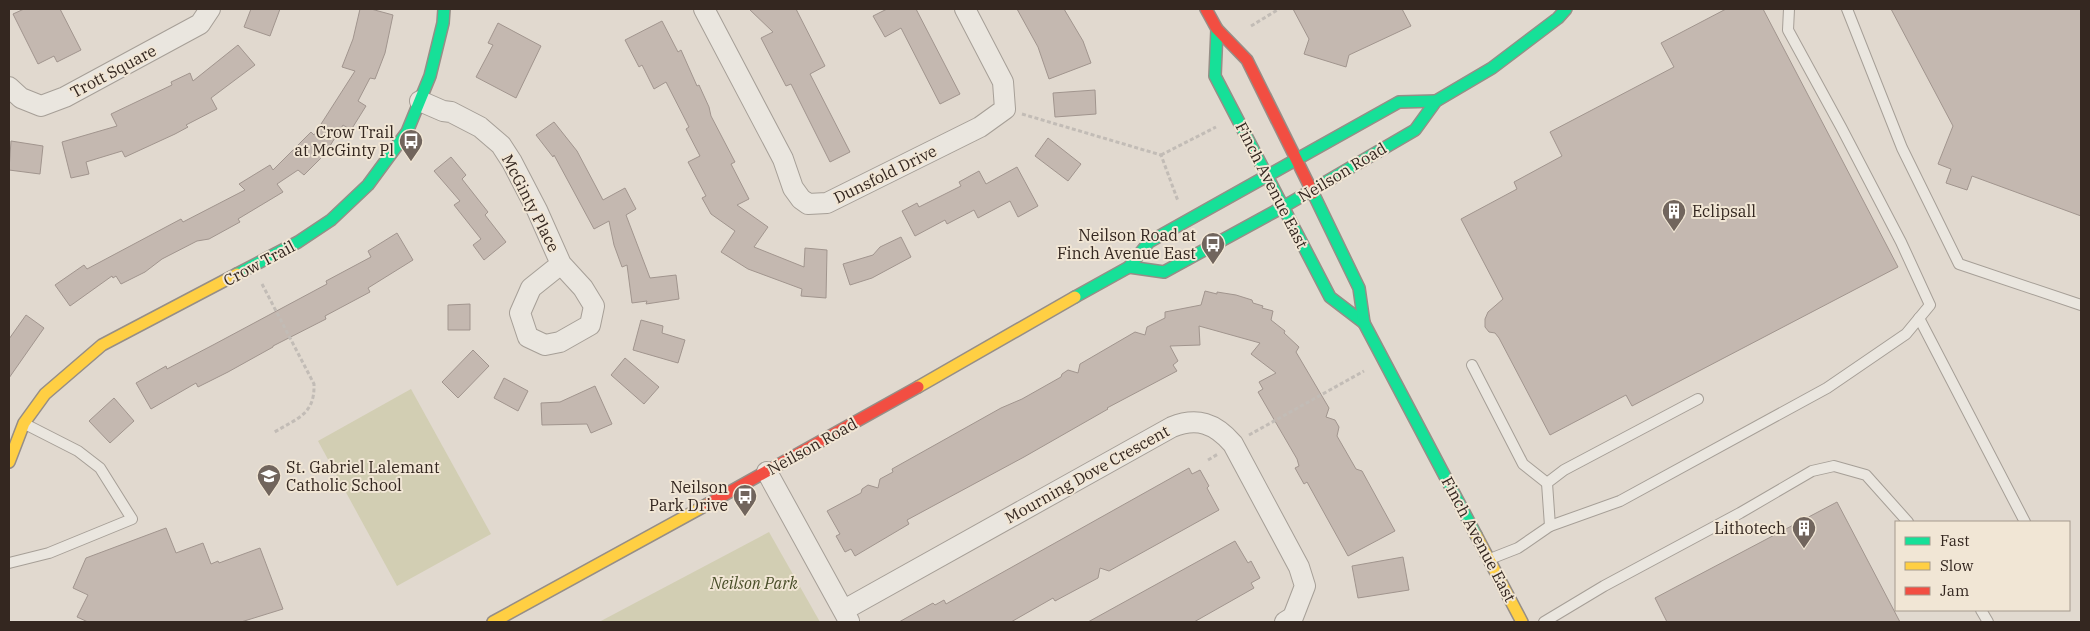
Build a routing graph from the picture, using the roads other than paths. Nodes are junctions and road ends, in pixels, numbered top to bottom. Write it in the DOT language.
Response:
graph roads {
  1 [pos="210,9"];
  2 [pos="444,9"];
  3 [pos="704,9"];
  4 [pos="965,9"];
  5 [pos="1206,9"];
  6 [pos="1566,9"];
  7 [pos="1789,9"];
  8 [pos="1847,9"];
  9 [pos="1217,29"];
  10 [pos="9,87"];
  11 [pos="420,101"];
  12 [pos="1436,101"];
  13 [pos="1298,160"];
  14 [pos="1267,177"];
  15 [pos="1313,190"];
  16 [pos="1283,208"];
  17 [pos="560,264"];
  18 [pos="1129,268"];
  19 [pos="2081,305"];
  20 [pos="1919,318"];
  21 [pos="1364,323"];
  22 [pos="1472,365"];
  23 [pos="1698,399"];
  24 [pos="16,419"];
  25 [pos="9,462"];
  26 [pos="767,472"];
  27 [pos="1547,483"];
  28 [pos="1907,521"];
  29 [pos="2025,521"];
  30 [pos="1550,526"];
  31 [pos="1490,559"];
  32 [pos="9,563"];
  33 [pos="1982,611"];
  34 [pos="847,616"];
  35 [pos="493,622"];
  36 [pos="1285,622"];
  37 [pos="1522,622"];
  38 [pos="1544,622"];
  39 [pos="1988,622"];
  1 -- 10 [label="street, Trott Square"];
  2 -- 11 [label="main road, Crow Trail"];
  3 -- 4 [label="street, Dunsfold Drive"];
  5 -- 9 [label="main road, Finch Avenue East"];
  6 -- 12 [label="main road, Neilson Road"];
  7 -- 20 [label="lane"];
  8 -- 19 [label="lane"];
  9 -- 13 [label="main road, Finch Avenue East"];
  9 -- 14 [label="main road, Finch Avenue East"];
  11 -- 17 [label="street, McGinty Place"];
  11 -- 24 [label="main road, Crow Trail"];
  12 -- 13 [label="main road, Neilson Road"];
  12 -- 15 [label="main road, Neilson Road"];
  13 -- 14 [label="main road, Neilson Road"];
  13 -- 15 [label="main road, Finch Avenue East"];
  14 -- 16 [label="main road, Finch Avenue East"];
  14 -- 18 [label="main road, Neilson Road"];
  15 -- 16 [label="main road, Neilson Road"];
  15 -- 21 [label="main road, Finch Avenue East"];
  16 -- 18 [label="main road, Neilson Road"];
  16 -- 21 [label="main road, Finch Avenue East"];
  18 -- 26 [label="main road, Neilson Road"];
  20 -- 29 [label="lane"];
  20 -- 30 [label="lane"];
  21 -- 31 [label="main road, Finch Avenue East"];
  22 -- 27 [label="lane"];
  23 -- 27 [label="lane"];
  24 -- 25 [label="main road, Crow Trail"];
  24 -- 32 [label="lane"];
  26 -- 34 [label="street"];
  26 -- 35 [label="main road, Neilson Road"];
  27 -- 30 [label="lane"];
  28 -- 38 [label="lane"];
  30 -- 31 [label="lane"];
  31 -- 37 [label="main road, Finch Avenue East"];
  33 -- 39 [label="lane"];
  34 -- 36 [label="street, Mourning Dove Crescent"];
}
